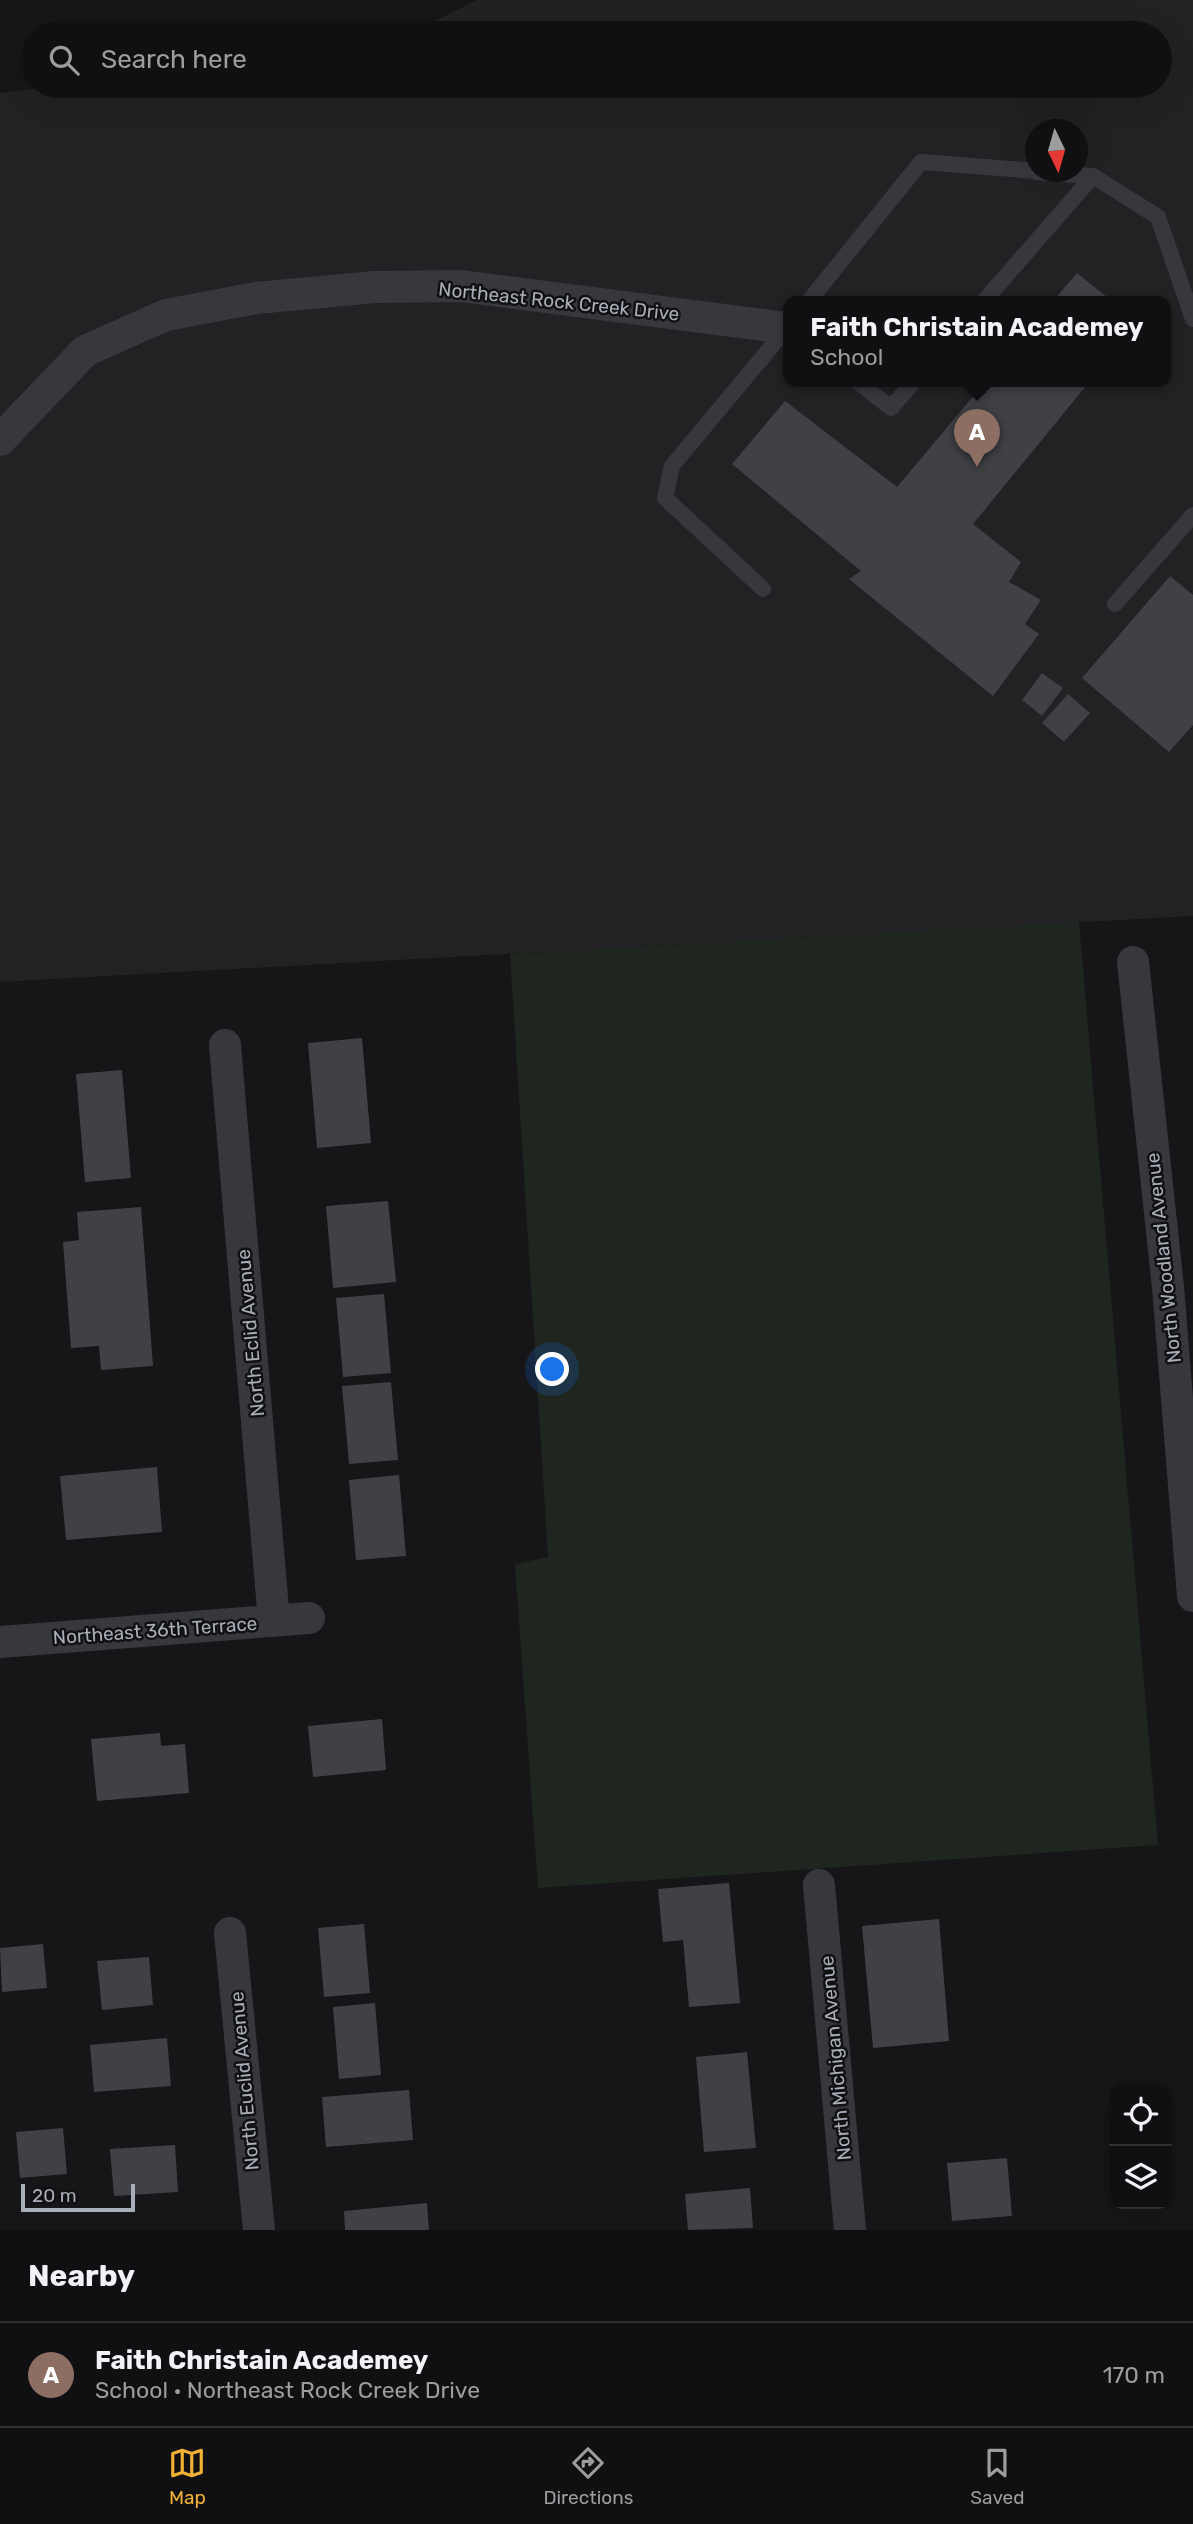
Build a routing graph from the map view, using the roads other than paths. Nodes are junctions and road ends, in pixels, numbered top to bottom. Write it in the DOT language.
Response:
graph roads {
  1 [pos="1025,171"];
  2 [pos="1088,176"];
  3 [pos="1093,176"];
  4 [pos="813,296"];
  5 [pos="988,296"];
  6 [pos="1193,319"];
  7 [pos="783,327"];
  8 [pos="783,334"];
  9 [pos="865,387"];
  10 [pos="909,387"];
  11 [pos="0,440"];
  12 [pos="1193,515"];
  13 [pos="763,589"];
  14 [pos="1115,604"];
  15 [pos="1133,962"];
  16 [pos="225,1045"];
  17 [pos="1193,1596"];
  18 [pos="309,1618"];
  19 [pos="274,1621"];
  20 [pos="0,1642"];
  21 [pos="819,1885"];
  22 [pos="230,1933"];
  23 [pos="259,2230"];
  24 [pos="850,2230"];
  1 -- 4 [label="lane"];
  2 -- 3 [label="lane"];
  3 -- 5 [label="lane"];
  3 -- 6 [label="lane"];
  7 -- 11 [label="street, Northeast Rock Creek Drive"];
  8 -- 13 [label="lane"];
  9 -- 10 [label="lane"];
  12 -- 14 [label="lane"];
  15 -- 17 [label="street, North Woodland Avenue"];
  16 -- 19 [label="street, North Eclid Avenue"];
  18 -- 19 [label="street, Northeast 36th Terrace"];
  19 -- 20 [label="street, Northeast 36th Terrace"];
  21 -- 24 [label="street, North Michigan Avenue"];
  22 -- 23 [label="street, North Euclid Avenue"];
}
